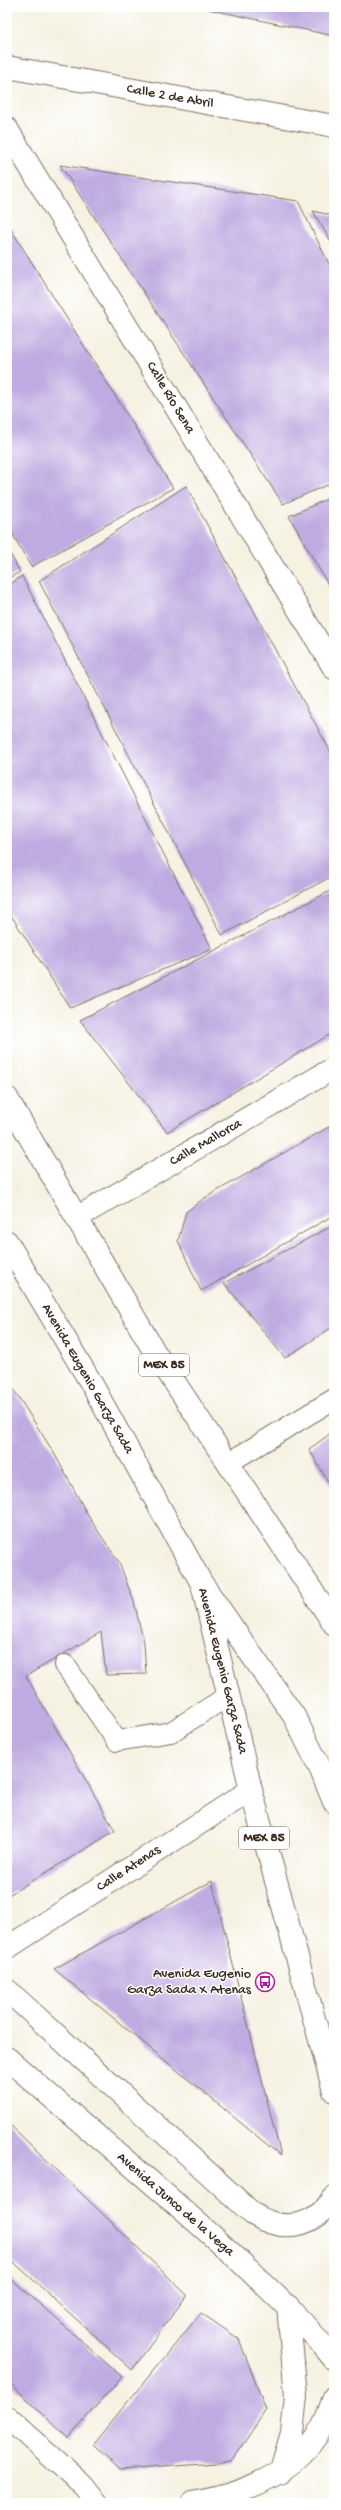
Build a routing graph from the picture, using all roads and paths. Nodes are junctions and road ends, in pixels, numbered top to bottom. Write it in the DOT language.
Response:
graph roads {
  1 [pos="7,67"];
  2 [pos="334,126"];
  3 [pos="7,129"];
  4 [pos="334,668"];
  5 [pos="334,1068"];
  6 [pos="7,1098"];
  7 [pos="78,1217"];
  8 [pos="7,1242"];
  9 [pos="334,1399"];
  10 [pos="228,1463"];
  11 [pos="202,1584"];
  12 [pos="334,1624"];
  13 [pos="65,1665"];
  14 [pos="228,1696"];
  15 [pos="251,1790"];
  16 [pos="334,1802"];
  17 [pos="7,1948"];
  18 [pos="7,1990"];
  19 [pos="7,2058"];
  20 [pos="334,2091"];
  21 [pos="334,2198"];
  22 [pos="288,2306"];
  23 [pos="334,2359"];
  24 [pos="334,2397"];
  25 [pos="7,2417"];
  26 [pos="280,2473"];
  27 [pos="97,2503"];
  28 [pos="192,2503"];
  1 -- 2 [label="main road, Calle 2 de Abril"];
  3 -- 4 [label="main road, Calle Río Sena"];
  5 -- 7 [label="main road, Calle Mallorca"];
  6 -- 7 [label="main road, MEX 85"];
  7 -- 10 [label="main road, MEX 85"];
  8 -- 11 [label="main road, Avenida Eugenio Garza Sada / MEX 85"];
  9 -- 10 [label="lane"];
  10 -- 12 [label="main road, MEX 85"];
  11 -- 14 [label="main road, Avenida Eugenio Garza Sada / MEX 85"];
  11 -- 16 [label="main road"];
  13 -- 14 [label="lane"];
  14 -- 15 [label="main road, Avenida Eugenio Garza Sada / MEX 85"];
  15 -- 17 [label="main road, Calle Atenas"];
  15 -- 20 [label="main road, Avenida Eugenio Garza Sada / MEX 85"];
  18 -- 21 [label="main road"];
  19 -- 22 [label="main road, Avenida Junco de la Vega"];
  22 -- 23 [label="main road, Avenida Junco de la Vega"];
  22 -- 26 [label="main road"];
  24 -- 26 [label="main road"];
  25 -- 27 [label="main road"];
  26 -- 28 [label="main road"];
}
